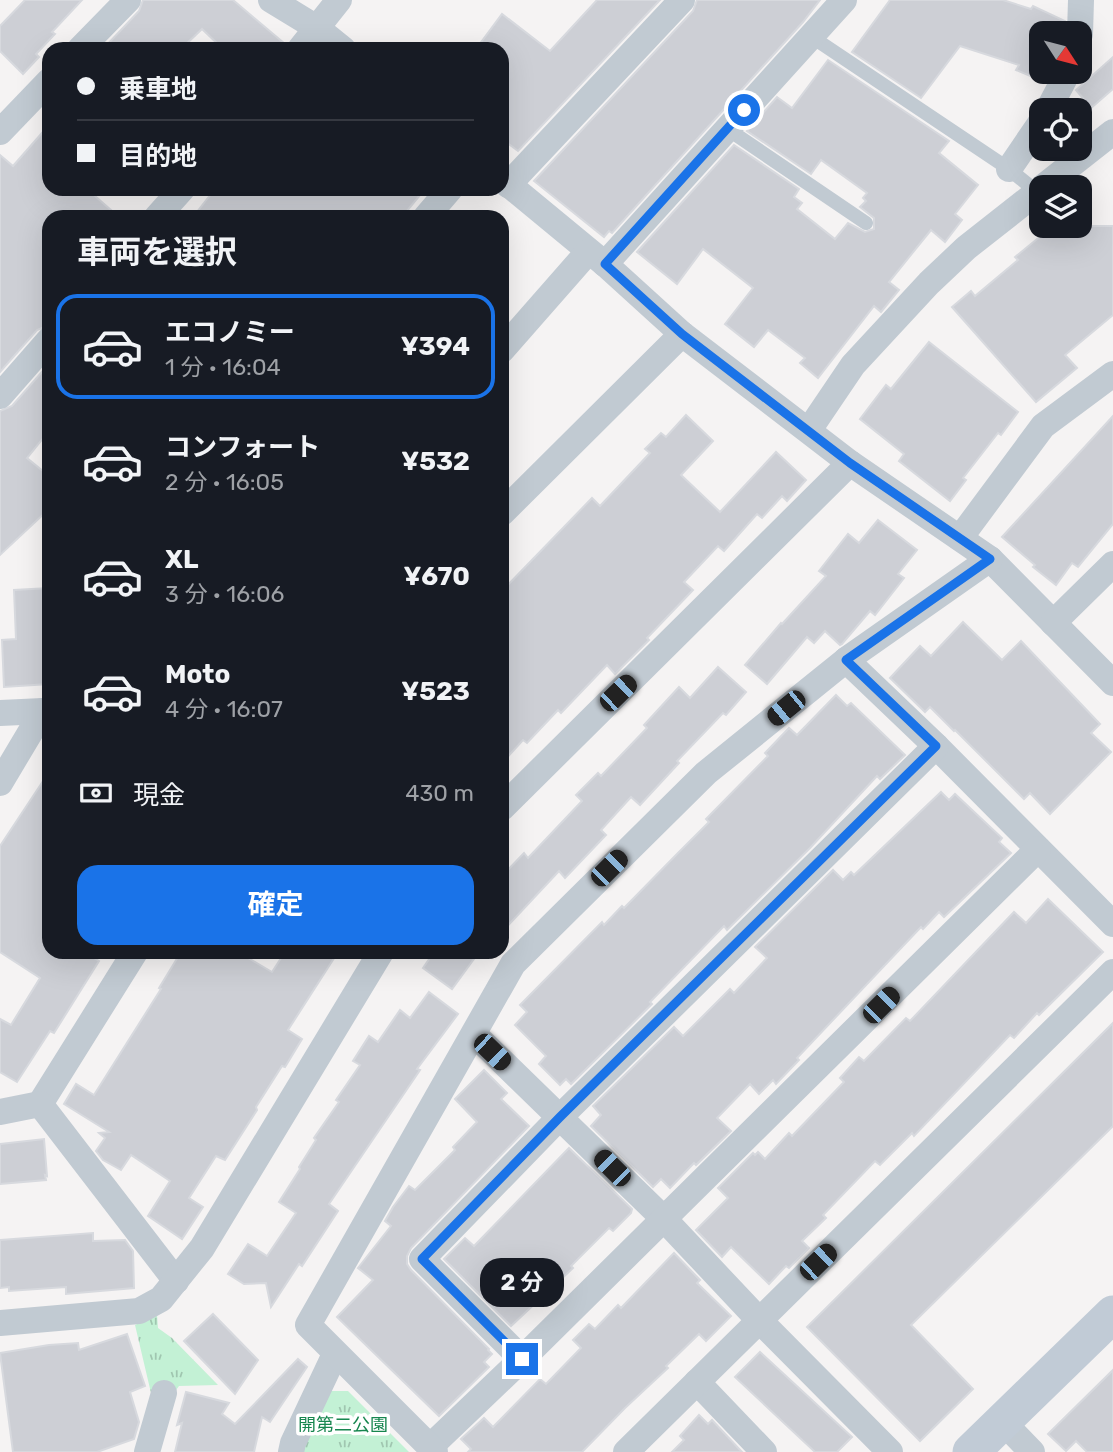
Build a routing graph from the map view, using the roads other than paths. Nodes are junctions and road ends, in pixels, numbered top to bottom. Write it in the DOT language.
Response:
graph roads {
  1 [pos="128,0"];
  2 [pos="271,0"];
  3 [pos="339,0"];
  4 [pos="682,0"];
  5 [pos="845,0"];
  6 [pos="1081,0"];
  7 [pos="1080,21"];
  8 [pos="317,28"];
  9 [pos="812,37"];
  10 [pos="87,42"];
  11 [pos="306,42"];
  12 [pos="334,42"];
  13 [pos="42,87"];
  14 [pos="3,122"];
  15 [pos="726,128"];
  16 [pos="1113,132"];
  17 [pos="1029,140"];
  18 [pos="1009,169"];
  19 [pos="1059,175"];
  20 [pos="509,178"];
  21 [pos="1029,182"];
  22 [pos="509,185"];
  23 [pos="176,196"];
  24 [pos="444,196"];
  25 [pos="1029,198"];
  26 [pos="164,210"];
  27 [pos="432,210"];
  28 [pos="866,223"];
  29 [pos="597,258"];
  30 [pos="682,334"];
  31 [pos="509,343"];
  32 [pos="42,349"];
  33 [pos="1113,374"];
  34 [pos="0,396"];
  35 [pos="809,430"];
  36 [pos="850,463"];
  37 [pos="509,506"];
  38 [pos="960,538"];
  39 [pos="990,559"];
  40 [pos="1113,564"];
  41 [pos="1054,623"];
  42 [pos="846,660"];
  43 [pos="1113,683"];
  44 [pos="42,711"];
  45 [pos="0,713"];
  46 [pos="42,717"];
  47 [pos="936,746"];
  48 [pos="4,769"];
  49 [pos="509,801"];
  50 [pos="1038,849"];
  51 [pos="1113,925"];
  52 [pos="131,959"];
  53 [pos="377,959"];
  54 [pos="1113,972"];
  55 [pos="475,1035"];
  56 [pos="40,1104"];
  57 [pos="0,1112"];
  58 [pos="560,1117"];
  59 [pos="664,1219"];
  60 [pos="176,1281"];
  61 [pos="1113,1314"];
  62 [pos="759,1320"];
  63 [pos="0,1323"];
  64 [pos="335,1354"];
  65 [pos="522,1359"];
  66 [pos="697,1382"];
  67 [pos="164,1393"];
  68 [pos="1004,1423"];
  69 [pos="432,1449"];
  70 [pos="148,1452"];
  71 [pos="291,1452"];
  72 [pos="626,1452"];
  73 [pos="764,1452"];
  74 [pos="890,1452"];
  75 [pos="971,1452"];
  76 [pos="1032,1452"];
  1 -- 10 [label="street"];
  2 -- 8 [label="street"];
  3 -- 8 [label="street"];
  4 -- 20 [label="street"];
  5 -- 9 [label="street"];
  6 -- 7 [label="street"];
  8 -- 11 [label="street"];
  8 -- 12 [label="street"];
  9 -- 15 [label="street"];
  9 -- 18 [label="lane"];
  13 -- 14 [label="street"];
  15 -- 28 [label="lane"];
  15 -- 29 [label="street"];
  16 -- 19 [label="street"];
  17 -- 18 [label="street"];
  18 -- 21 [label="lane"];
  22 -- 29 [label="street"];
  23 -- 26 [label="street"];
  24 -- 27 [label="street"];
  25 -- 35 [label="street"];
  29 -- 30 [label="street"];
  29 -- 31 [label="street"];
  30 -- 35 [label="street"];
  30 -- 37 [label="street"];
  32 -- 34 [label="street"];
  33 -- 38 [label="street"];
  35 -- 36 [label="street"];
  36 -- 38 [label="street"];
  36 -- 49 [label="street"];
  38 -- 39 [label="street"];
  39 -- 41 [label="street"];
  39 -- 42 [label="street"];
  40 -- 41 [label="street"];
  41 -- 43 [label="street"];
  42 -- 47 [label="street"];
  42 -- 55 [label="street"];
  44 -- 45 [label="street"];
  46 -- 48 [label="street"];
  47 -- 50 [label="street"];
  47 -- 58 [label="street"];
  50 -- 51 [label="street"];
  50 -- 59 [label="street"];
  52 -- 56 [label="street"];
  53 -- 60 [label="street"];
  54 -- 62 [label="street"];
  55 -- 58 [label="street"];
  55 -- 64 [label="street"];
  56 -- 57 [label="street"];
  56 -- 60 [label="street"];
  58 -- 59 [label="street"];
  58 -- 65 [label="street"];
  59 -- 62 [label="street"];
  59 -- 65 [label="street"];
  60 -- 63 [label="street"];
  61 -- 68 [label="street"];
  62 -- 66 [label="street"];
  62 -- 74 [label="street"];
  64 -- 69 [label="street"];
  64 -- 71 [label="street"];
  65 -- 69 [label="street"];
  66 -- 72 [label="street"];
  66 -- 73 [label="street"];
  67 -- 70 [label="street"];
  68 -- 75 [label="street"];
  68 -- 76 [label="street"];
}
